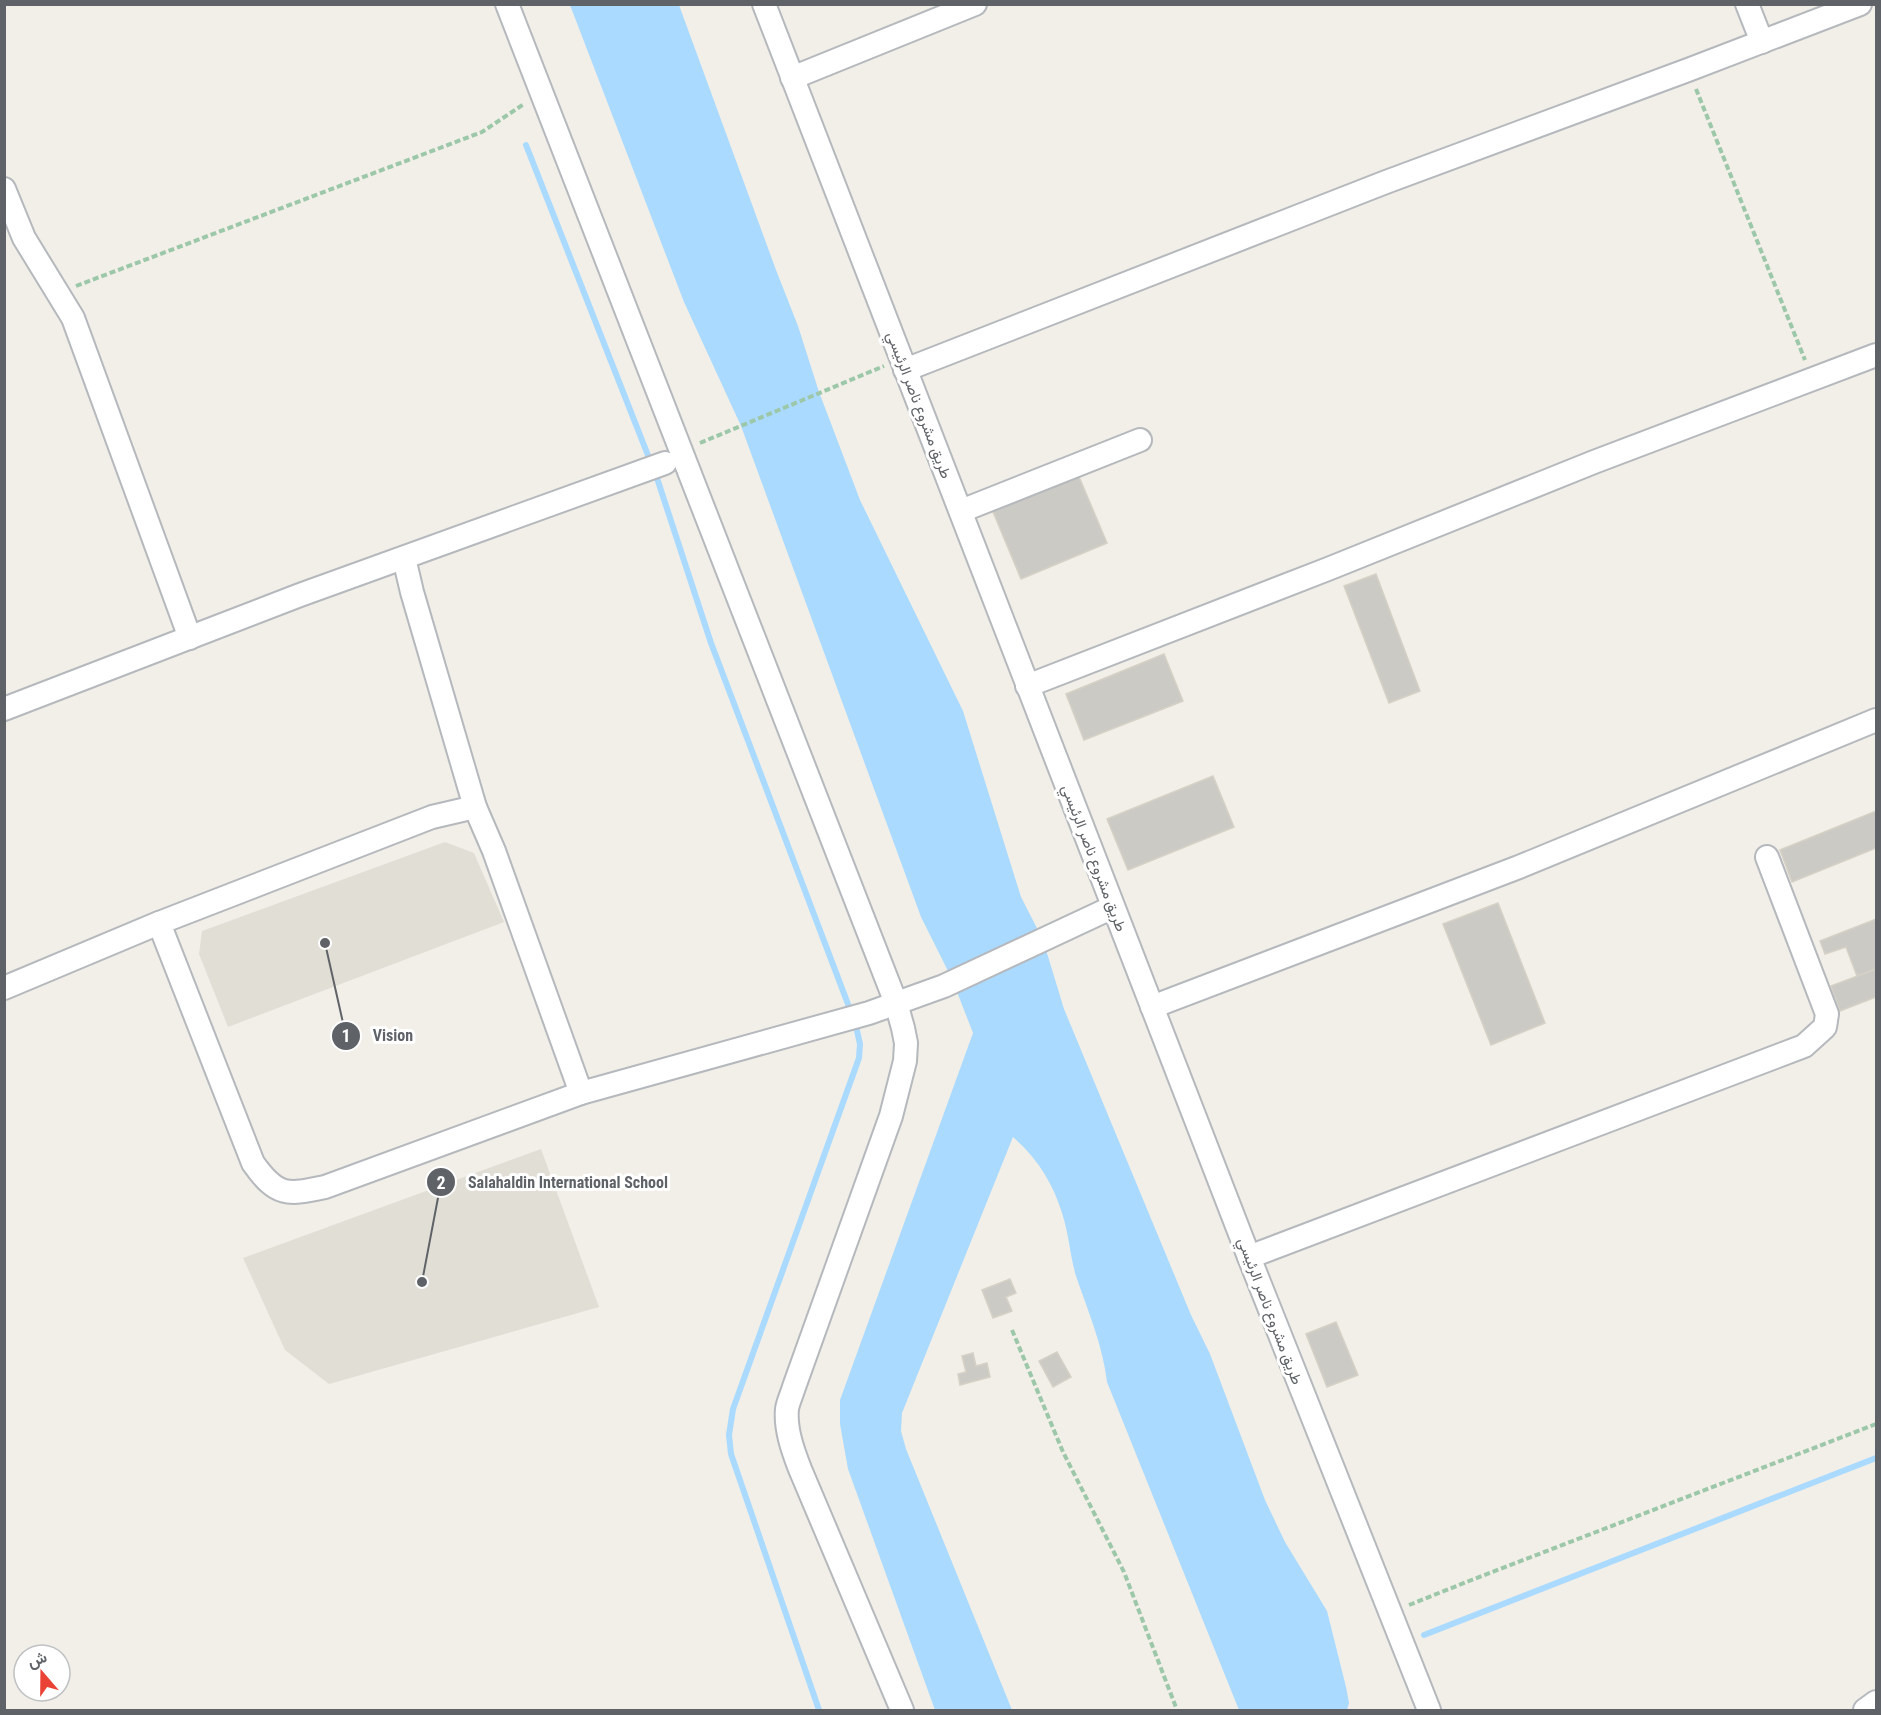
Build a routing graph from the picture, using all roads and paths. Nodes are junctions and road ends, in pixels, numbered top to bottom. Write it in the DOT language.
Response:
graph roads {
  1 [pos="507,4"];
  2 [pos="764,4"];
  3 [pos="975,4"];
  4 [pos="1748,4"];
  5 [pos="1860,4"];
  6 [pos="1762,42"];
  7 [pos="1688,70"];
  8 [pos="792,78"];
  9 [pos="541,93"];
  10 [pos="4,189"];
  11 [pos="58,292"];
  12 [pos="1876,356"];
  13 [pos="903,364"];
  14 [pos="1813,380"];
  15 [pos="737,427"];
  16 [pos="1140,440"];
  17 [pos="665,463"];
  18 [pos="961,510"];
  19 [pos="404,558"];
  20 [pos="190,638"];
  21 [pos="1027,686"];
  22 [pos="4,709"];
  23 [pos="1876,720"];
  24 [pos="475,807"];
  25 [pos="1767,857"];
  26 [pos="1113,907"];
  27 [pos="159,923"];
  28 [pos="4,988"];
  29 [pos="896,1003"];
  30 [pos="1152,1007"];
  31 [pos="581,1093"];
  32 [pos="1249,1257"];
  33 [pos="1012,1330"];
  34 [pos="1876,1424"];
  35 [pos="1389,1614"];
  36 [pos="1876,1702"];
  37 [pos="902,1710"];
  38 [pos="1177,1710"];
  39 [pos="1429,1710"];
  40 [pos="1865,1710"];
  1 -- 9 [label="street"];
  2 -- 8 [label="street, طريق مشروع ناصر الرئيسي"];
  3 -- 8 [label="street"];
  4 -- 6 [label="street"];
  5 -- 6 [label="street"];
  6 -- 7 [label="street"];
  7 -- 13 [label="street"];
  7 -- 14 [label="path"];
  8 -- 13 [label="street, طريق مشروع ناصر الرئيسي"];
  9 -- 11 [label="path"];
  9 -- 29 [label="street"];
  10 -- 11 [label="street"];
  11 -- 20 [label="street"];
  12 -- 14 [label="street"];
  13 -- 15 [label="path"];
  13 -- 18 [label="street, طريق مشروع ناصر الرئيسي"];
  14 -- 21 [label="street"];
  16 -- 18 [label="street"];
  17 -- 19 [label="street"];
  18 -- 21 [label="street, طريق مشروع ناصر الرئيسي"];
  19 -- 20 [label="street"];
  19 -- 24 [label="street"];
  20 -- 22 [label="street"];
  21 -- 26 [label="street, طريق مشروع ناصر الرئيسي"];
  23 -- 30 [label="street"];
  24 -- 27 [label="street"];
  24 -- 31 [label="street"];
  25 -- 32 [label="street"];
  26 -- 29 [label="street"];
  26 -- 30 [label="street, طريق مشروع ناصر الرئيسي"];
  27 -- 28 [label="street"];
  27 -- 31 [label="street"];
  29 -- 31 [label="street"];
  29 -- 37 [label="street"];
  30 -- 32 [label="street, طريق مشروع ناصر الرئيسي"];
  32 -- 35 [label="street, طريق مشروع ناصر الرئيسي"];
  33 -- 38 [label="path"];
  34 -- 35 [label="path"];
  35 -- 39 [label="street, طريق مشروع ناصر الرئيسي"];
  36 -- 40 [label="street"];
}
